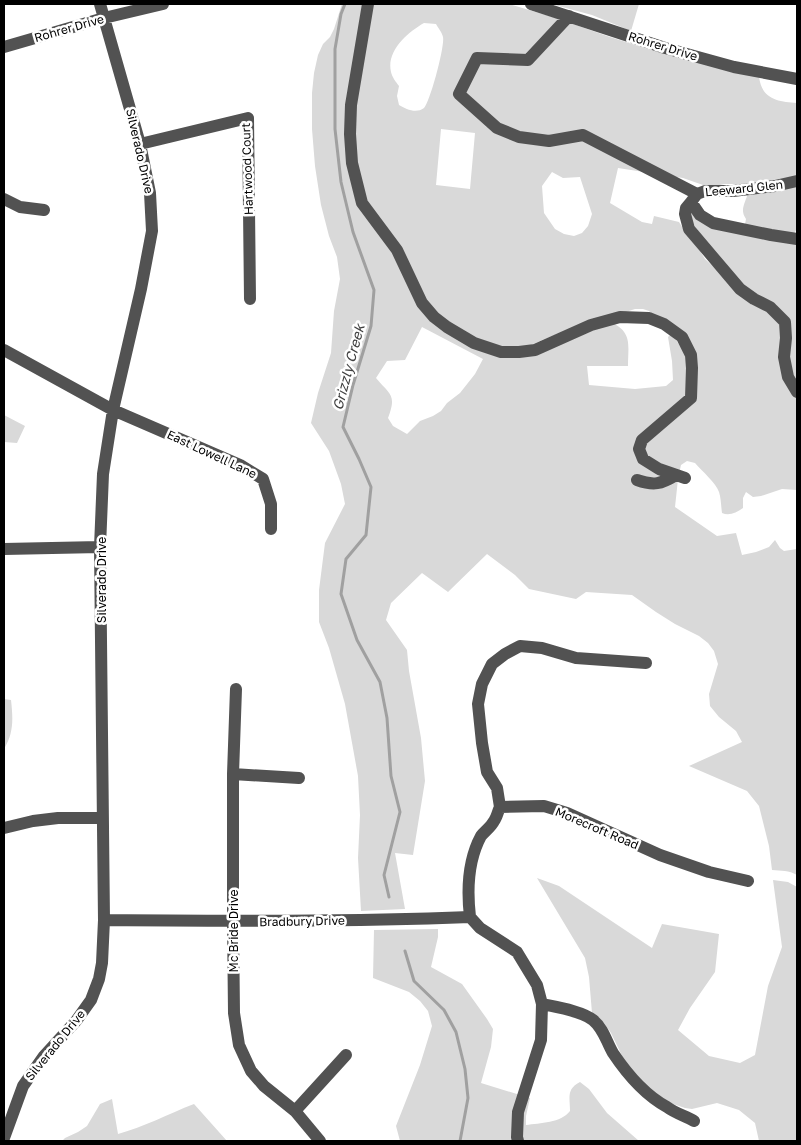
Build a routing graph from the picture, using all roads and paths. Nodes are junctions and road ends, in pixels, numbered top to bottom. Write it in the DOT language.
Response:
graph roads {
  1 [pos="100,4"];
  2 [pos="163,4"];
  3 [pos="368,4"];
  4 [pos="531,4"];
  5 [pos="569,16"];
  6 [pos="104,18"];
  7 [pos="4,47"];
  8 [pos="797,80"];
  9 [pos="140,144"];
  10 [pos="797,181"];
  11 [pos="694,198"];
  12 [pos="4,200"];
  13 [pos="44,210"];
  14 [pos="797,239"];
  15 [pos="250,299"];
  16 [pos="4,350"];
  17 [pos="797,392"];
  18 [pos="113,410"];
  19 [pos="637,480"];
  20 [pos="271,529"];
  21 [pos="100,547"];
  22 [pos="4,549"];
  23 [pos="646,663"];
  24 [pos="236,690"];
  25 [pos="233,774"];
  26 [pos="299,778"];
  27 [pos="500,807"];
  28 [pos="102,818"];
  29 [pos="4,828"];
  30 [pos="748,881"];
  31 [pos="470,917"];
  32 [pos="104,920"];
  33 [pos="233,921"];
  34 [pos="542,1004"];
  35 [pos="346,1056"];
  36 [pos="295,1111"];
  37 [pos="694,1121"];
  38 [pos="4,1138"];
  39 [pos="320,1141"];
  40 [pos="518,1141"];
  1 -- 6 [label="street, Silverado Drive"];
  2 -- 6 [label="street, Rohrer Drive"];
  3 -- 19 [label="street"];
  4 -- 5 [label="street, Rohrer Drive"];
  5 -- 8 [label="street, Rohrer Drive"];
  5 -- 11 [label="street"];
  6 -- 7 [label="street, Rohrer Drive"];
  6 -- 9 [label="street, Silverado Drive"];
  9 -- 15 [label="street, Hartwood Court"];
  9 -- 18 [label="street, Silverado Drive"];
  10 -- 11 [label="street, Leeward Glen"];
  11 -- 14 [label="street, Leeward Glen"];
  11 -- 17 [label="street"];
  12 -- 13 [label="street"];
  16 -- 18 [label="street, East Lowell Lane"];
  18 -- 20 [label="street, East Lowell Lane"];
  18 -- 21 [label="street, Silverado Drive"];
  21 -- 22 [label="street"];
  21 -- 28 [label="street, Silverado Drive"];
  23 -- 27 [label="street"];
  24 -- 25 [label="street, Mc Bride Drive"];
  25 -- 26 [label="street"];
  25 -- 33 [label="street, Mc Bride Drive"];
  27 -- 30 [label="street, Morecroft Road"];
  27 -- 31 [label="street"];
  28 -- 29 [label="street"];
  28 -- 32 [label="street, Silverado Drive"];
  31 -- 33 [label="street, Bradbury Drive"];
  31 -- 34 [label="street"];
  32 -- 33 [label="street, Bradbury Drive"];
  32 -- 38 [label="street, Silverado Drive"];
  33 -- 36 [label="street, Mc Bride Drive"];
  34 -- 37 [label="street"];
  34 -- 40 [label="street"];
  35 -- 36 [label="street"];
  36 -- 39 [label="street, Mc Bride Drive"];
}
